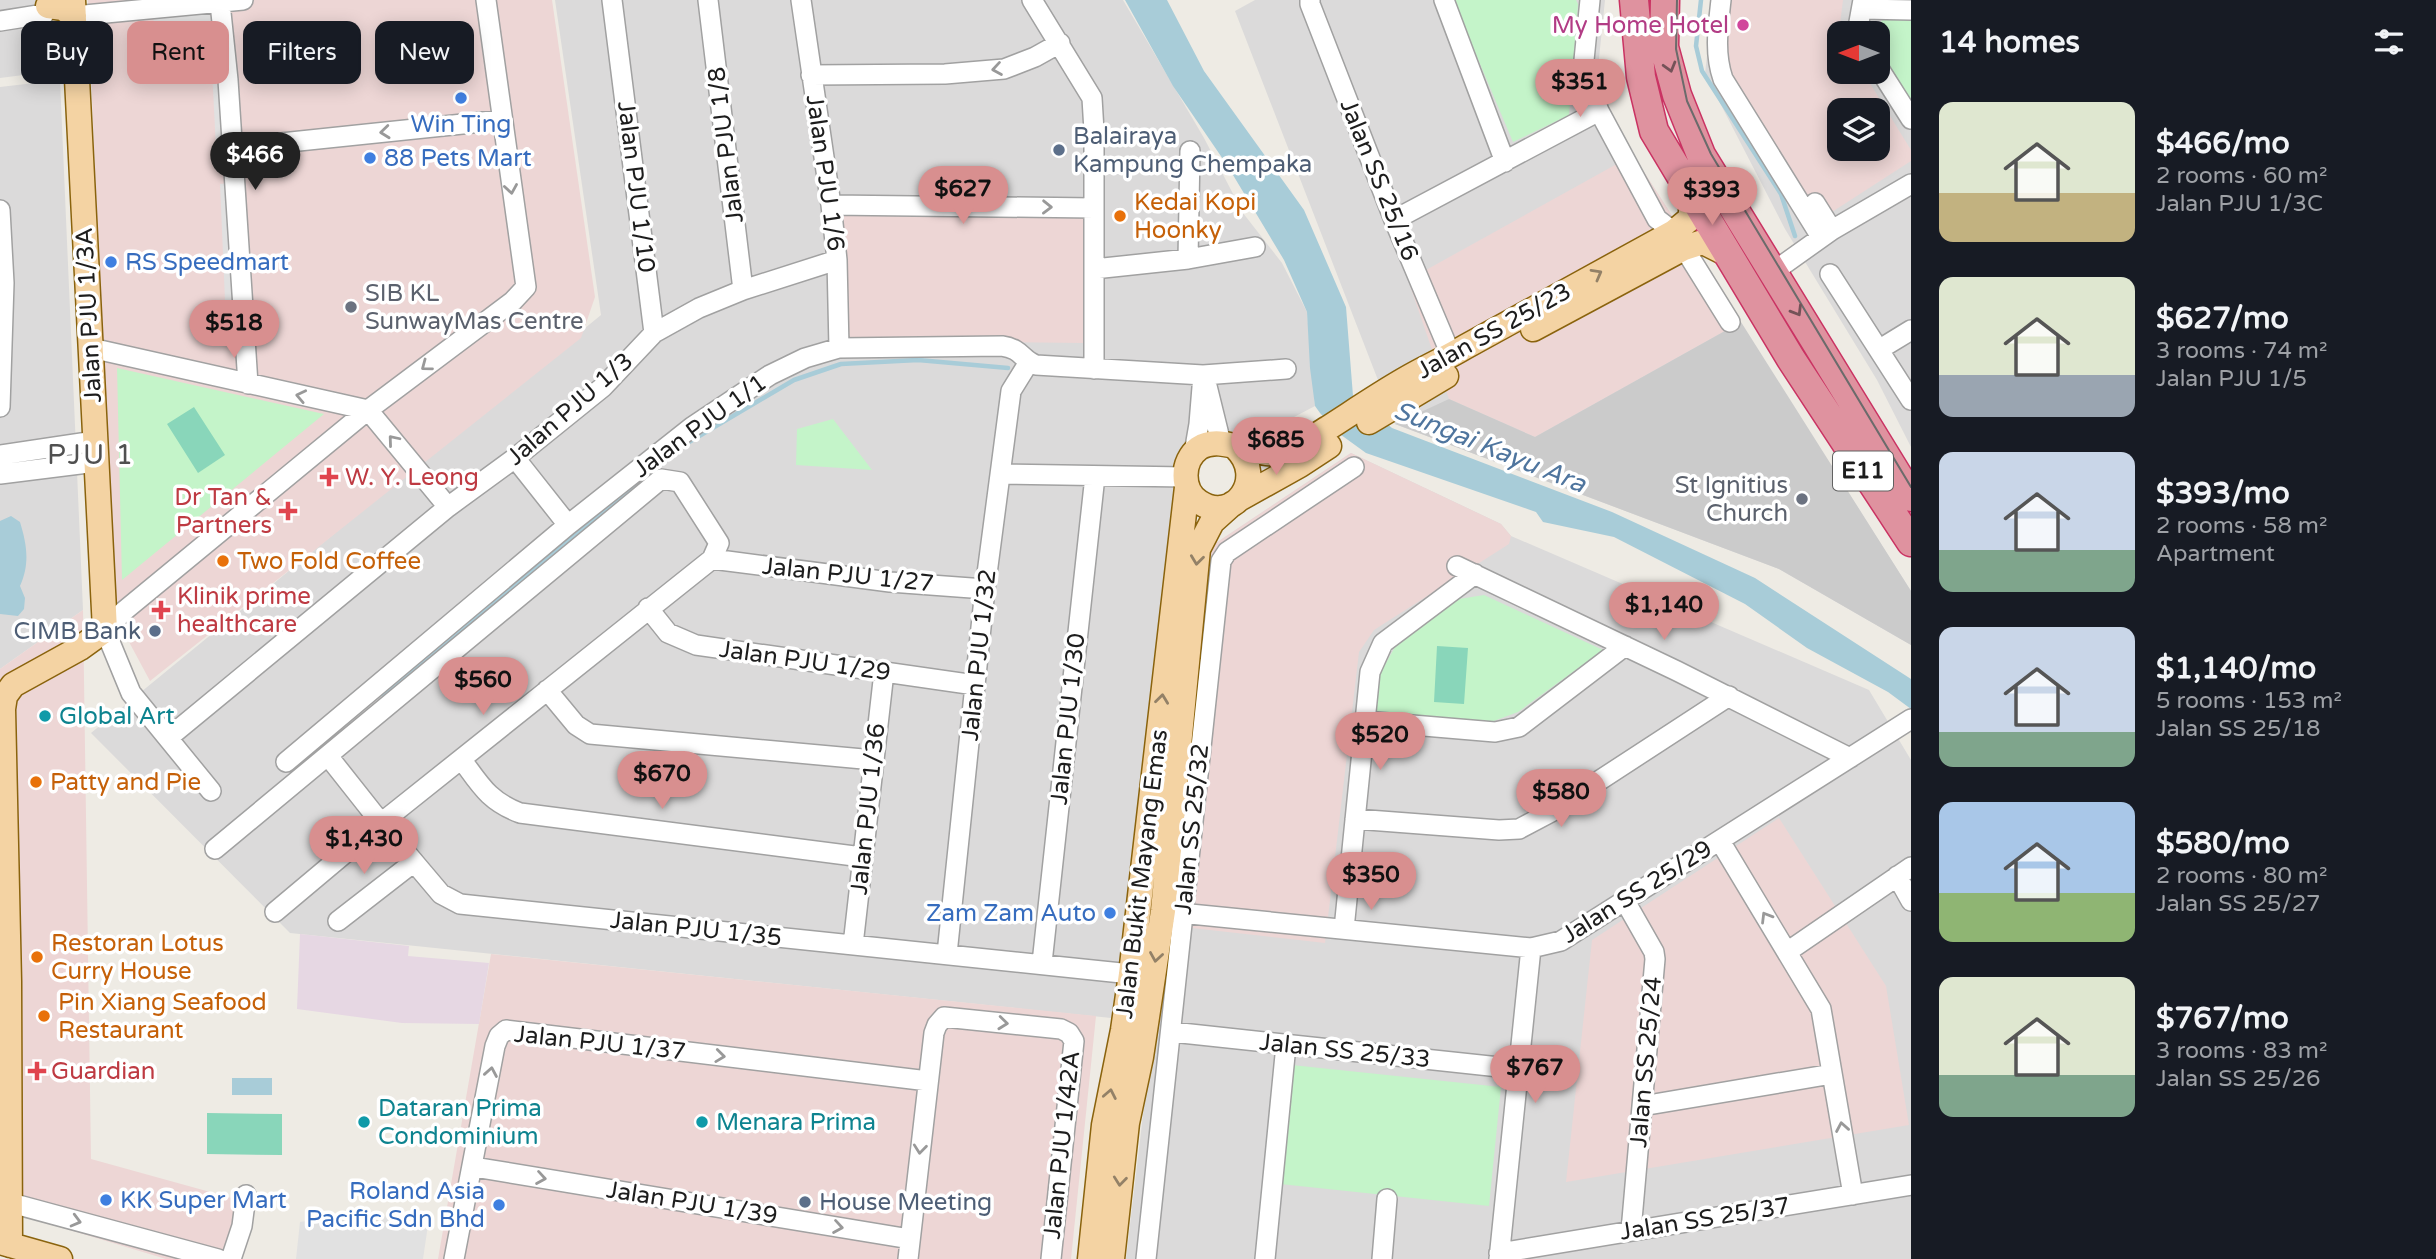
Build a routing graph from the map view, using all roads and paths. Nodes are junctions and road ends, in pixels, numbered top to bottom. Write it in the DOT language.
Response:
graph roads {
  1 [pos="243,0"];
  2 [pos="485,0"];
  3 [pos="612,0"];
  4 [pos="708,0"];
  5 [pos="800,0"];
  6 [pos="1032,0"];
  7 [pos="1444,0"];
  8 [pos="1590,0"];
  9 [pos="1634,0"];
  10 [pos="1665,0"];
  11 [pos="1721,0"];
  12 [pos="1733,0"];
  13 [pos="1310,2"];
  14 [pos="48,3"];
  15 [pos="220,3"];
  16 [pos="1863,5"];
  17 [pos="73,8"];
  18 [pos="1911,10"];
  19 [pos="0,21"];
  20 [pos="1060,43"];
  21 [pos="811,75"];
  22 [pos="1889,84"];
  23 [pos="1599,111"];
  24 [pos="1911,118"];
  25 [pos="501,120"];
  26 [pos="232,148"];
  27 [pos="1190,151"];
  28 [pos="1505,162"];
  29 [pos="1911,184"];
  30 [pos="1691,195"];
  31 [pos="831,205"];
  32 [pos="1094,208"];
  33 [pos="0,209"];
  34 [pos="1394,220"];
  35 [pos="1826,234"];
  36 [pos="1679,240"];
  37 [pos="1255,247"];
  38 [pos="1729,254"];
  39 [pos="1188,259"];
  40 [pos="836,260"];
  41 [pos="1094,269"];
  42 [pos="1773,272"];
  43 [pos="1830,274"];
  44 [pos="743,290"];
  45 [pos="1730,322"];
  46 [pos="1911,330"];
  47 [pos="654,333"];
  48 [pos="91,348"];
  49 [pos="839,348"];
  50 [pos="1880,349"];
  51 [pos="1029,362"];
  52 [pos="1448,366"];
  53 [pos="1094,369"];
  54 [pos="1286,369"];
  55 [pos="1203,376"];
  56 [pos="248,384"];
  57 [pos="1816,398"];
  58 [pos="1911,400"];
  59 [pos="0,407"];
  60 [pos="368,410"];
  61 [pos="1229,446"];
  62 [pos="1311,448"];
  63 [pos="96,452"];
  64 [pos="1194,453"];
  65 [pos="0,456"];
  66 [pos="515,458"];
  67 [pos="1354,467"];
  68 [pos="0,474"];
  69 [pos="1002,474"];
  70 [pos="1095,476"];
  71 [pos="1186,482"];
  72 [pos="1911,497"];
  73 [pos="1236,502"];
  74 [pos="449,508"];
  75 [pos="568,525"];
  76 [pos="1911,542"];
  77 [pos="715,551"];
  78 [pos="1911,566"];
  79 [pos="985,589"];
  80 [pos="648,608"];
  81 [pos="105,630"];
  82 [pos="1625,646"];
  83 [pos="884,672"];
  84 [pos="975,685"];
  85 [pos="547,690"];
  86 [pos="1729,696"];
  87 [pos="1911,719"];
  88 [pos="1365,721"];
  89 [pos="168,738"];
  90 [pos="328,756"];
  91 [pos="1850,758"];
  92 [pos="462,760"];
  93 [pos="874,760"];
  94 [pos="286,762"];
  95 [pos="211,791"];
  96 [pos="1355,818"];
  97 [pos="381,824"];
  98 [pos="1720,841"];
  99 [pos="215,849"];
  100 [pos="862,857"];
  101 [pos="414,862"];
  102 [pos="1904,872"];
  103 [pos="1625,901"];
  104 [pos="1911,901"];
  105 [pos="275,912"];
  106 [pos="1173,912"];
  107 [pos="338,921"];
  108 [pos="1344,929"];
  109 [pos="853,945"];
  110 [pos="1531,948"];
  111 [pos="1787,952"];
  112 [pos="947,954"];
  113 [pos="1042,963"];
  114 [pos="1131,974"];
  115 [pos="4,986"];
  116 [pos="1172,1032"];
  117 [pos="1286,1045"];
  118 [pos="1518,1069"];
  119 [pos="1832,1074"];
  120 [pos="928,1081"];
  121 [pos="1642,1106"];
  122 [pos="474,1167"];
  123 [pos="1911,1185"];
  124 [pos="246,1195"];
  125 [pos="1853,1195"];
  126 [pos="1387,1199"];
  127 [pos="5,1202"];
  128 [pos="1631,1231"];
  129 [pos="910,1239"];
  130 [pos="5,1243"];
  131 [pos="1499,1256"];
  132 [pos="60,1259"];
  133 [pos="218,1259"];
  134 [pos="231,1259"];
  135 [pos="454,1259"];
  136 [pos="908,1259"];
  137 [pos="1051,1259"];
  138 [pos="1090,1259"];
  139 [pos="1112,1259"];
  140 [pos="1146,1259"];
  141 [pos="1265,1259"];
  142 [pos="1382,1259"];
  1 -- 15 [label="street"];
  2 -- 25 [label="street"];
  3 -- 47 [label="street, Jalan PJU 1/10"];
  4 -- 44 [label="street, Jalan PJU 1/8"];
  5 -- 21 [label="street, Jalan PJU 1/6"];
  6 -- 20 [label="street"];
  7 -- 28 [label="street"];
  8 -- 23 [label="street"];
  9 -- 30 [label="highway, E11"];
  10 -- 42 [label="highway, E11, one-way"];
  11 -- 35 [label="street"];
  12 -- 35 [label="street"];
  13 -- 34 [label="street, Jalan SS 25/16"];
  14 -- 17 [label="main road"];
  14 -- 19 [label="street"];
  15 -- 17 [label="street"];
  15 -- 26 [label="street"];
  16 -- 18 [label="street"];
  17 -- 48 [label="main road, Jalan PJU 1/3A"];
  20 -- 21 [label="street, one-way"];
  20 -- 32 [label="street"];
  21 -- 31 [label="street, Jalan PJU 1/6"];
  22 -- 24 [label="street"];
  23 -- 28 [label="street"];
  23 -- 36 [label="street"];
  25 -- 26 [label="street, one-way"];
  25 -- 60 [label="street, one-way"];
  26 -- 56 [label="street"];
  27 -- 39 [label="street"];
  28 -- 34 [label="street"];
  29 -- 35 [label="street"];
  30 -- 36 [label="main road, Jalan SS 25/23"];
  30 -- 38 [label="highway, E11"];
  31 -- 32 [label="street, one-way"];
  31 -- 40 [label="street, Jalan PJU 1/6"];
  32 -- 41 [label="street"];
  33 -- 59 [label="street"];
  34 -- 52 [label="street, Jalan SS 25/16"];
  35 -- 42 [label="street"];
  36 -- 38 [label="main road, Jalan SS 25/23"];
  36 -- 45 [label="street"];
  36 -- 52 [label="main road, Jalan SS 25/23"];
  37 -- 39 [label="street"];
  38 -- 57 [label="highway, E11"];
  39 -- 41 [label="street"];
  40 -- 44 [label="street, Jalan PJU 1/3"];
  40 -- 49 [label="street, Jalan PJU 1/6"];
  41 -- 53 [label="street"];
  42 -- 72 [label="highway, E11, one-way"];
  43 -- 50 [label="street"];
  44 -- 47 [label="street, Jalan PJU 1/3"];
  46 -- 50 [label="street"];
  47 -- 66 [label="street, Jalan PJU 1/3"];
  48 -- 56 [label="street"];
  48 -- 63 [label="main road, Jalan PJU 1/3A"];
  49 -- 51 [label="street, Jalan PJU 1/1"];
  49 -- 75 [label="street, Jalan PJU 1/1"];
  50 -- 58 [label="street"];
  51 -- 53 [label="street, Jalan PJU 1/1"];
  51 -- 69 [label="street, Jalan PJU 1/32"];
  52 -- 62 [label="main road, Jalan SS 25/23"];
  53 -- 55 [label="street, Jalan PJU 1/1"];
  54 -- 55 [label="street, Jalan PJU 1/1"];
  55 -- 61 [label="street"];
  55 -- 64 [label="street"];
  60 -- 56 [label="street, one-way"];
  57 -- 76 [label="highway, E11"];
  57 -- 78 [label="highway"];
  74 -- 60 [label="street, one-way"];
  60 -- 81 [label="street"];
  61 -- 62 [label="main road, Jalan SS 25/23"];
  61 -- 64 [label="main road"];
  61 -- 73 [label="main road"];
  62 -- 73 [label="main road, Jalan SS 25/23"];
  63 -- 65 [label="street"];
  63 -- 68 [label="street"];
  63 -- 81 [label="main road, Jalan PJU 1/3A"];
  64 -- 71 [label="main road"];
  66 -- 74 [label="street, Jalan PJU 1/3"];
  66 -- 75 [label="street"];
  67 -- 106 [label="street, Jalan SS 25/32"];
  69 -- 70 [label="street"];
  69 -- 79 [label="street, Jalan PJU 1/32"];
  70 -- 71 [label="street"];
  70 -- 113 [label="street, Jalan PJU 1/30"];
  71 -- 73 [label="main road"];
  114 -- 71 [label="main road, Jalan Bukit Mayang Emas, one-way"];
  73 -- 106 [label="main road, Jalan Bukit Mayang Emas, one-way"];
  74 -- 89 [label="street, Jalan PJU 1/3"];
  75 -- 94 [label="street, Jalan PJU 1/1"];
  77 -- 79 [label="street, Jalan PJU 1/27"];
  77 -- 80 [label="street"];
  77 -- 90 [label="street, Jalan PJU 1/1"];
  79 -- 84 [label="street, Jalan PJU 1/32"];
  80 -- 83 [label="street, Jalan PJU 1/29"];
  80 -- 85 [label="street"];
  81 -- 89 [label="street"];
  81 -- 115 [label="main road"];
  82 -- 86 [label="street"];
  82 -- 88 [label="street"];
  82 -- 88 [label="street"];
  83 -- 84 [label="street, Jalan PJU 1/29"];
  83 -- 93 [label="street, Jalan PJU 1/36"];
  84 -- 112 [label="street, Jalan PJU 1/32"];
  85 -- 92 [label="street"];
  85 -- 93 [label="street"];
  86 -- 91 [label="street"];
  86 -- 96 [label="street"];
  87 -- 91 [label="street, Jalan SS 25/29"];
  88 -- 96 [label="street"];
  89 -- 95 [label="street"];
  90 -- 97 [label="street, Jalan PJU 1/35"];
  90 -- 99 [label="street, Jalan PJU 1/1"];
  91 -- 98 [label="street, Jalan SS 25/29"];
  92 -- 97 [label="street"];
  92 -- 100 [label="street"];
  93 -- 100 [label="street, Jalan PJU 1/36"];
  96 -- 108 [label="street"];
  97 -- 101 [label="street, Jalan PJU 1/35"];
  97 -- 105 [label="street"];
  98 -- 103 [label="street, Jalan SS 25/29"];
  111 -- 98 [label="street, one-way"];
  100 -- 109 [label="street, Jalan PJU 1/36"];
  101 -- 107 [label="street"];
  101 -- 109 [label="street, Jalan PJU 1/35"];
  102 -- 104 [label="street"];
  102 -- 111 [label="street"];
  103 -- 110 [label="street, Jalan SS 25/29"];
  103 -- 121 [label="street, Jalan SS 25/24"];
  106 -- 108 [label="street, Jalan SS 25/29"];
  106 -- 116 [label="street, Jalan SS 25/32"];
  106 -- 139 [label="main road, Jalan Bukit Mayang Emas, one-way"];
  108 -- 110 [label="street, Jalan SS 25/29"];
  109 -- 112 [label="street, Jalan PJU 1/35"];
  110 -- 118 [label="street"];
  111 -- 119 [label="street"];
  112 -- 113 [label="street, Jalan PJU 1/35"];
  113 -- 114 [label="street, Jalan PJU 1/35"];
  138 -- 114 [label="main road, Jalan Bukit Mayang Emas, one-way"];
  115 -- 127 [label="main road"];
  116 -- 117 [label="street, Jalan SS 25/33"];
  116 -- 140 [label="street, Jalan SS 25/32"];
  117 -- 118 [label="street, Jalan SS 25/33"];
  117 -- 141 [label="street"];
  118 -- 131 [label="street"];
  119 -- 121 [label="street"];
  125 -- 119 [label="street, one-way"];
  122 -- 120 [label="street, Jalan PJU 1/37, one-way"];
  120 -- 129 [label="street, one-way"];
  120 -- 137 [label="street, Jalan PJU 1/42A, one-way"];
  121 -- 128 [label="street, Jalan SS 25/24"];
  122 -- 129 [label="street, Jalan PJU 1/39, one-way"];
  122 -- 135 [label="street, Jalan PJU 1/37"];
  123 -- 125 [label="street, Jalan SS 25/37"];
  124 -- 134 [label="street"];
  125 -- 128 [label="street, Jalan SS 25/37"];
  126 -- 142 [label="street"];
  127 -- 130 [label="main road"];
  127 -- 133 [label="street, one-way"];
  128 -- 131 [label="street, Jalan SS 25/37"];
  129 -- 136 [label="street"];
  130 -- 132 [label="main road"];
}
